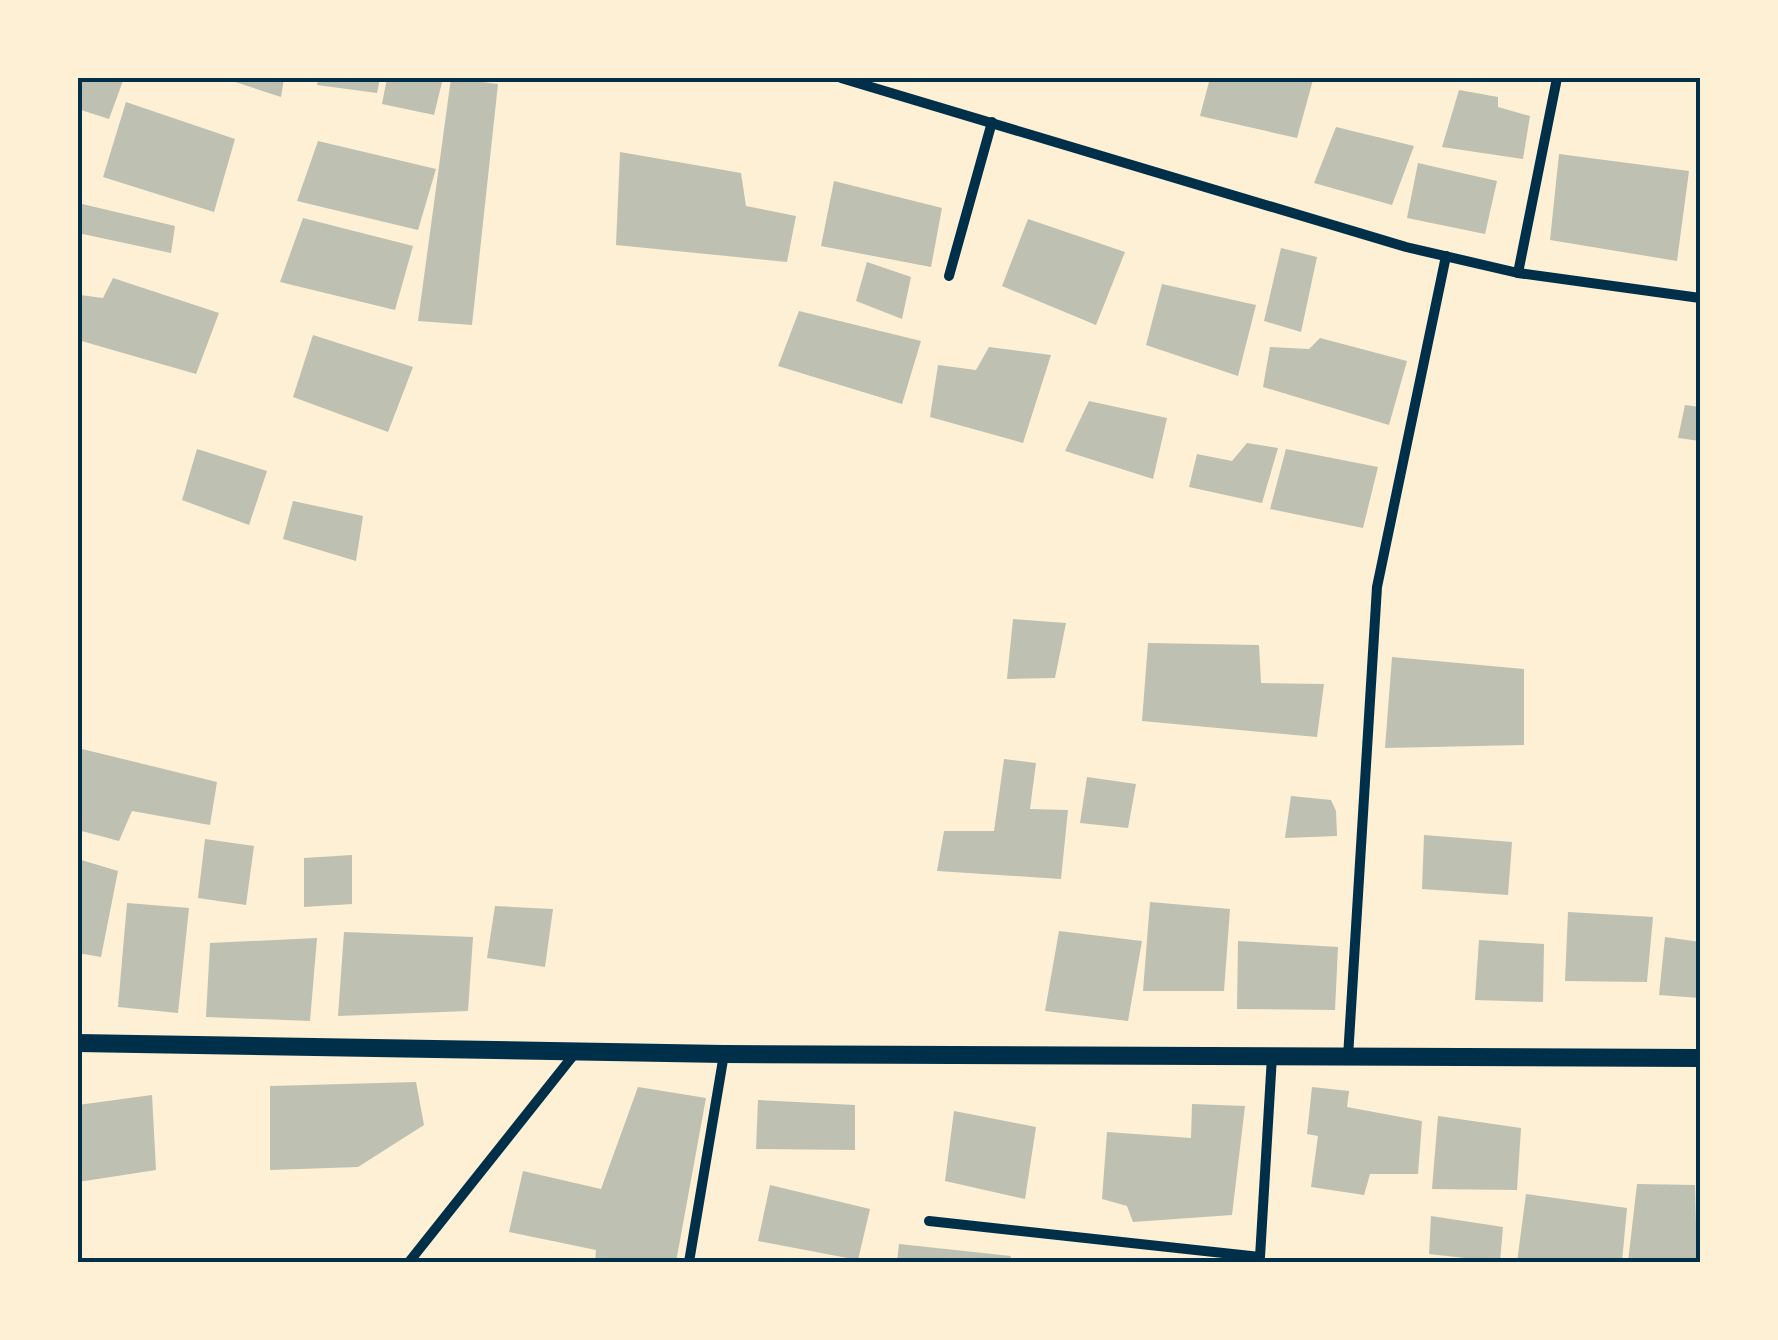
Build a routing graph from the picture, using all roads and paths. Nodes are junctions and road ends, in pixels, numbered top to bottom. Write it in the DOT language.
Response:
graph roads {
  1 [pos="841,78"];
  2 [pos="1557,78"];
  3 [pos="992,122"];
  4 [pos="1446,256"];
  5 [pos="1518,273"];
  6 [pos="949,276"];
  7 [pos="1700,298"];
  8 [pos="78,1042"];
  9 [pos="576,1052"];
  10 [pos="724,1054"];
  11 [pos="1272,1056"];
  12 [pos="1348,1057"];
  13 [pos="1700,1058"];
  14 [pos="928,1222"];
  15 [pos="1223,1258"];
  16 [pos="410,1262"];
  17 [pos="689,1262"];
  1 -- 3 [label="street"];
  2 -- 5 [label="street"];
  3 -- 4 [label="street"];
  3 -- 6 [label="street"];
  4 -- 5 [label="street"];
  4 -- 12 [label="street"];
  5 -- 7 [label="street"];
  8 -- 9 [label="street"];
  9 -- 10 [label="street"];
  9 -- 16 [label="street"];
  10 -- 11 [label="street"];
  10 -- 17 [label="street"];
  11 -- 12 [label="street"];
  11 -- 15 [label="street"];
  12 -- 13 [label="street"];
  14 -- 15 [label="street"];
}
